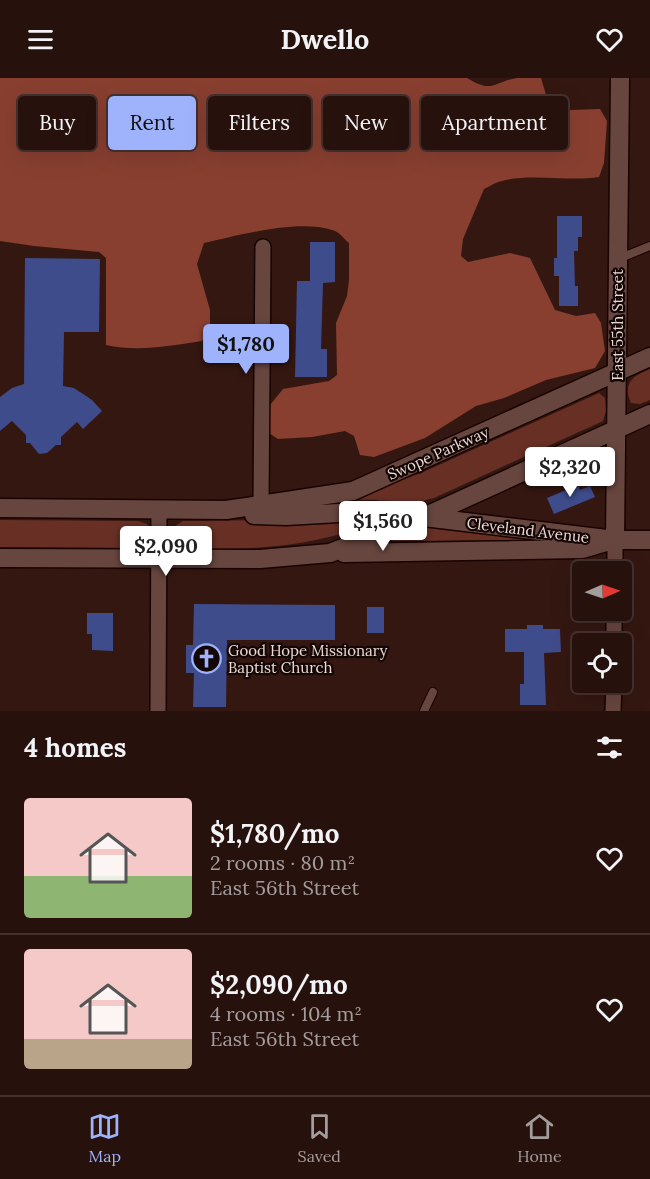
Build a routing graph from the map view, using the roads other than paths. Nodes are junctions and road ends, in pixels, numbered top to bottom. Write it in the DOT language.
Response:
graph roads {
  1 [pos="620,78"];
  2 [pos="650,246"];
  3 [pos="263,247"];
  4 [pos="618,259"];
  5 [pos="650,357"];
  6 [pos="617,371"];
  7 [pos="650,414"];
  8 [pos="617,429"];
  9 [pos="261,504"];
  10 [pos="0,508"];
  11 [pos="159,509"];
  12 [pos="226,510"];
  13 [pos="424,517"];
  14 [pos="615,540"];
  15 [pos="650,540"];
  16 [pos="330,553"];
  17 [pos="0,558"];
  18 [pos="159,559"];
  19 [pos="615,561"];
  20 [pos="433,692"];
  21 [pos="614,693"];
  22 [pos="158,711"];
  23 [pos="423,711"];
  24 [pos="613,711"];
  1 -- 4 [label="main road, East 55th Street"];
  2 -- 4 [label="lane"];
  3 -- 9 [label="street"];
  4 -- 6 [label="main road, East 55th Street"];
  5 -- 6 [label="main road, Swope Parkway"];
  6 -- 8 [label="main road, East 55th Street"];
  6 -- 9 [label="main road, Swope Parkway"];
  7 -- 8 [label="main road"];
  8 -- 13 [label="main road"];
  8 -- 14 [label="main road, East 55th Street"];
  9 -- 12 [label="main road, Swope Parkway"];
  10 -- 11 [label="main road, Swope Parkway"];
  11 -- 12 [label="main road, Swope Parkway"];
  11 -- 18 [label="street"];
  12 -- 13 [label="main road, Cleveland Avenue"];
  13 -- 14 [label="main road, Cleveland Avenue"];
  13 -- 16 [label="main road"];
  14 -- 15 [label="main road, Cleveland Avenue"];
  14 -- 16 [label="main road, Cleveland Avenue"];
  14 -- 19 [label="street, East 55th Street"];
  16 -- 18 [label="main road"];
  17 -- 18 [label="main road"];
  18 -- 22 [label="street"];
  20 -- 23 [label="lane"];
  21 -- 24 [label="street"];
}
